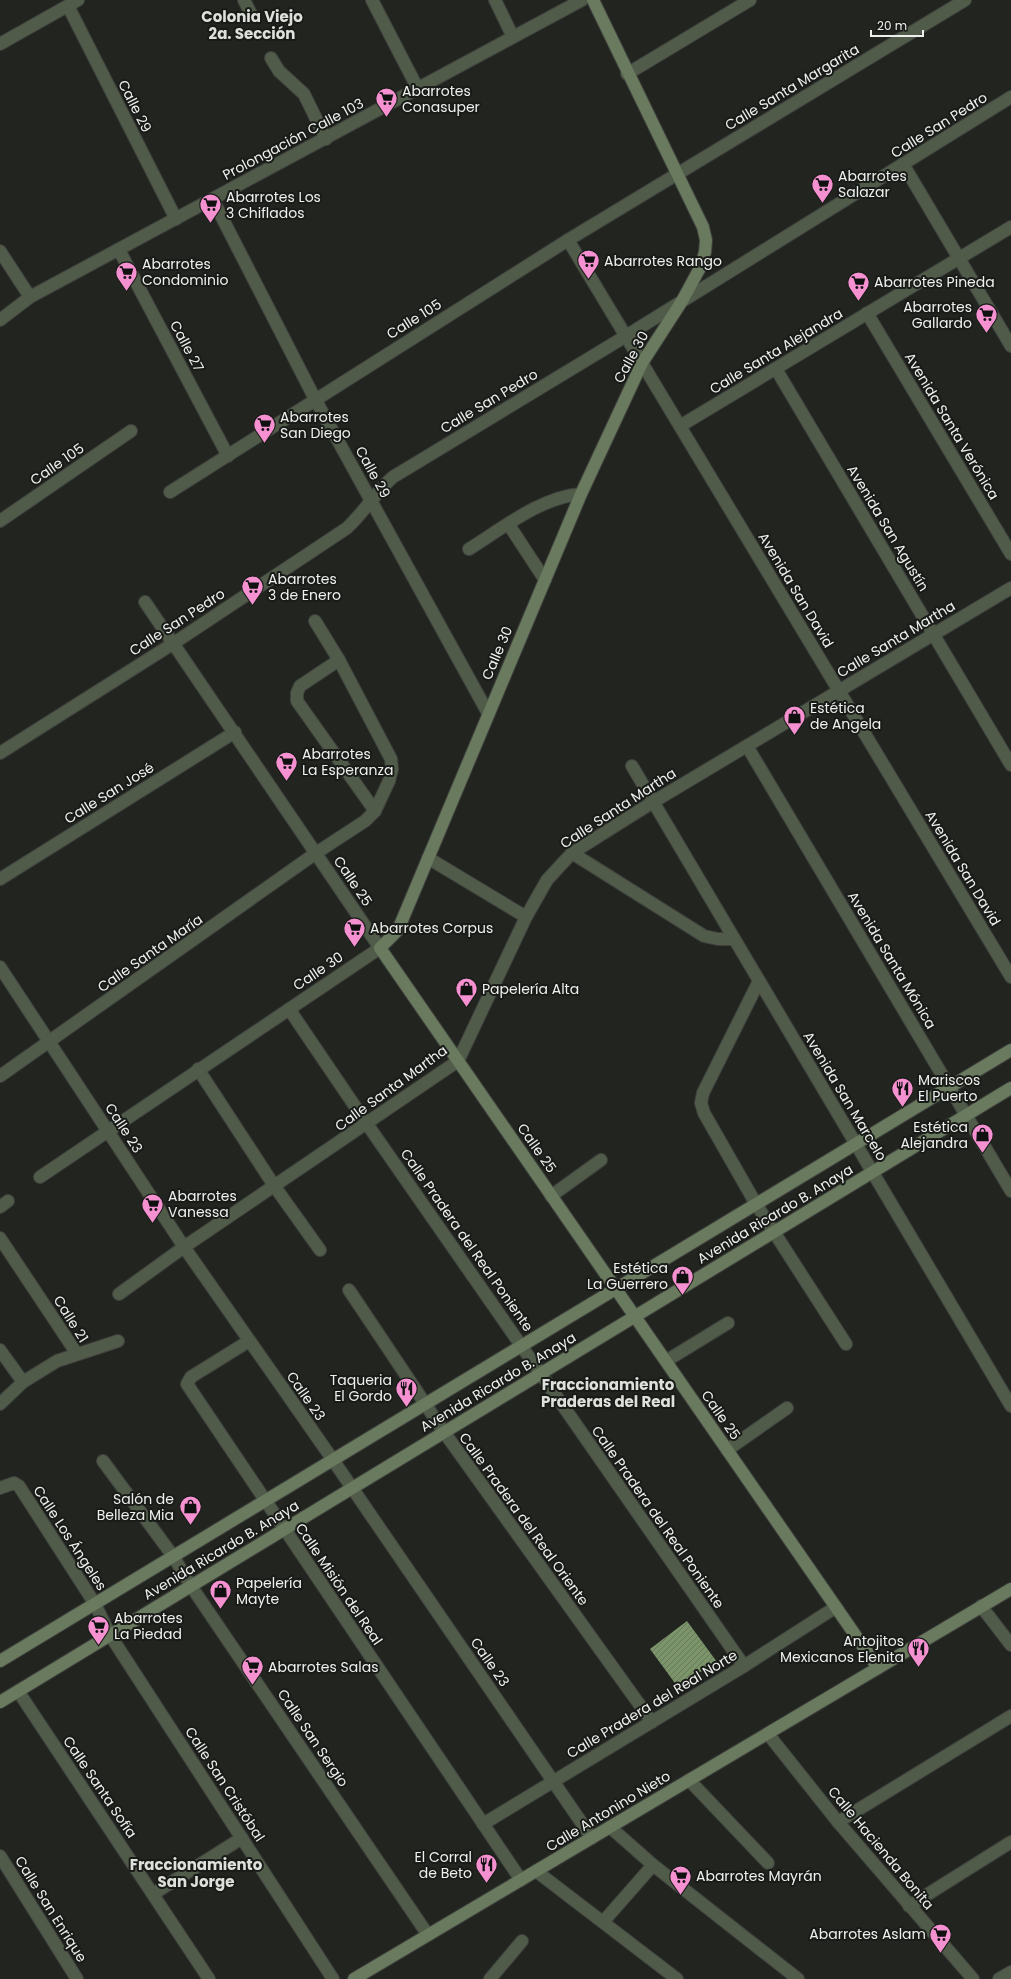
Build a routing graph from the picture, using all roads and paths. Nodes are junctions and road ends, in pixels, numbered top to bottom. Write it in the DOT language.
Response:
graph roads {
  1 [pos="244,0"];
  2 [pos="372,0"];
  3 [pos="495,0"];
  4 [pos="582,0"];
  5 [pos="593,0"];
  6 [pos="750,0"];
  7 [pos="964,0"];
  8 [pos="73,3"];
  9 [pos="252,16"];
  10 [pos="513,37"];
  11 [pos="1,42"];
  12 [pos="271,58"];
  13 [pos="627,74"];
  14 [pos="418,89"];
  15 [pos="1011,98"];
  16 [pos="326,139"];
  17 [pos="903,164"];
  18 [pos="676,175"];
  19 [pos="213,200"];
  20 [pos="176,219"];
  21 [pos="1011,227"];
  22 [pos="568,240"];
  23 [pos="119,250"];
  24 [pos="0,251"];
  25 [pos="959,258"];
  26 [pos="30,297"];
  27 [pos="682,301"];
  28 [pos="867,313"];
  29 [pos="0,320"];
  30 [pos="626,336"];
  31 [pos="1011,346"];
  32 [pos="642,364"];
  33 [pos="776,369"];
  34 [pos="315,399"];
  35 [pos="680,426"];
  36 [pos="131,431"];
  37 [pos="228,456"];
  38 [pos="170,492"];
  39 [pos="580,494"];
  40 [pos="371,500"];
  41 [pos="0,521"];
  42 [pos="509,525"];
  43 [pos="469,549"];
  44 [pos="1011,554"];
  45 [pos="544,580"];
  46 [pos="1011,588"];
  47 [pos="145,602"];
  48 [pos="315,621"];
  49 [pos="933,634"];
  50 [pos="174,643"];
  51 [pos="340,660"];
  52 [pos="839,690"];
  53 [pos="488,713"];
  54 [pos="235,732"];
  55 [pos="746,746"];
  56 [pos="0,752"];
  57 [pos="1011,765"];
  58 [pos="632,766"];
  59 [pos="653,802"];
  60 [pos="375,811"];
  61 [pos="316,853"];
  62 [pos="572,853"];
  63 [pos="428,858"];
  64 [pos="0,880"];
  65 [pos="526,917"];
  66 [pos="733,939"];
  67 [pos="380,948"];
  68 [pos="0,968"];
  69 [pos="1011,977"];
  70 [pos="759,981"];
  71 [pos="289,1009"];
  72 [pos="49,1042"];
  73 [pos="1011,1050"];
  74 [pos="458,1061"];
  75 [pos="198,1069"];
  76 [pos="0,1076"];
  77 [pos="951,1087"];
  78 [pos="1011,1088"];
  79 [pos="966,1115"];
  80 [pos="367,1124"];
  81 [pos="108,1132"];
  82 [pos="856,1144"];
  83 [pos="601,1160"];
  84 [pos="873,1172"];
  85 [pos="40,1177"];
  86 [pos="275,1187"];
  87 [pos="1011,1191"];
  88 [pos="551,1196"];
  89 [pos="756,1204"];
  90 [pos="773,1232"];
  91 [pos="0,1238"];
  92 [pos="184,1247"];
  93 [pos="320,1250"];
  94 [pos="616,1289"];
  95 [pos="349,1290"];
  96 [pos="119,1294"];
  97 [pos="635,1316"];
  98 [pos="728,1323"];
  99 [pos="118,1341"];
  100 [pos="248,1341"];
  101 [pos="846,1344"];
  102 [pos="522,1346"];
  103 [pos="0,1350"];
  104 [pos="77,1354"];
  105 [pos="666,1361"];
  106 [pos="541,1374"];
  107 [pos="23,1382"];
  108 [pos="0,1404"];
  109 [pos="425,1404"];
  110 [pos="1011,1406"];
  111 [pos="787,1408"];
  112 [pos="444,1432"];
  113 [pos="727,1450"];
  114 [pos="333,1460"];
  115 [pos="103,1461"];
  116 [pos="0,1488"];
  117 [pos="352,1488"];
  118 [pos="265,1501"];
  119 [pos="284,1529"];
  120 [pos="173,1556"];
  121 [pos="191,1586"];
  122 [pos="1011,1589"];
  123 [pos="95,1604"];
  124 [pos="982,1606"];
  125 [pos="836,1607"];
  126 [pos="110,1635"];
  127 [pos="1011,1646"];
  128 [pos="0,1661"];
  129 [pos="744,1666"];
  130 [pos="878,1668"];
  131 [pos="18,1691"];
  132 [pos="0,1702"];
  133 [pos="1011,1716"];
  134 [pos="652,1722"];
  135 [pos="768,1734"];
  136 [pos="689,1780"];
  137 [pos="554,1781"];
  138 [pos="838,1822"];
  139 [pos="483,1824"];
  140 [pos="610,1827"];
  141 [pos="242,1838"];
  142 [pos="592,1838"];
  143 [pos="1011,1842"];
  144 [pos="0,1856"];
  145 [pos="768,1863"];
  146 [pos="653,1865"];
  147 [pos="536,1871"];
  148 [pos="521,1880"];
  149 [pos="153,1894"];
  150 [pos="909,1906"];
  151 [pos="603,1922"];
  152 [pos="428,1935"];
  153 [pos="522,1941"];
  154 [pos="1011,1972"];
  155 [pos="77,1979"];
  156 [pos="209,1979"];
  157 [pos="333,1979"];
  158 [pos="354,1979"];
  159 [pos="490,1979"];
  160 [pos="677,1979"];
  161 [pos="798,1979"];
  162 [pos="973,1979"];
  163 [pos="999,1979"];
  1 -- 9 [label="street"];
  2 -- 14 [label="street"];
  3 -- 10 [label="street"];
  4 -- 10 [label="street, Prolongación Calle 103"];
  5 -- 13 [label="street, Calle 30"];
  6 -- 13 [label="street"];
  7 -- 18 [label="street, Calle Santa Margarita"];
  8 -- 11 [label="street"];
  8 -- 20 [label="street, Calle 29"];
  10 -- 14 [label="street, Prolongación Calle 103"];
  12 -- 16 [label="street"];
  13 -- 18 [label="street, Calle 30"];
  14 -- 16 [label="street, Prolongación Calle 103"];
  15 -- 17 [label="street, Calle San Pedro"];
  16 -- 19 [label="street, Prolongación Calle 103"];
  17 -- 25 [label="street"];
  17 -- 27 [label="street, Calle San Pedro"];
  18 -- 22 [label="street, Calle 105"];
  18 -- 27 [label="street, Calle 30"];
  19 -- 20 [label="street, Prolongación Calle 103"];
  19 -- 34 [label="street, Calle 29"];
  20 -- 23 [label="street, Prolongación Calle 103"];
  21 -- 25 [label="street, Calle Santa Alejandra"];
  22 -- 30 [label="street, Avenida San David"];
  22 -- 34 [label="street, Calle 105"];
  23 -- 26 [label="street, Prolongación Calle 103"];
  23 -- 37 [label="street, Calle 27"];
  24 -- 26 [label="street"];
  25 -- 28 [label="street, Calle Santa Alejandra"];
  25 -- 31 [label="street"];
  26 -- 29 [label="street, Prolongación Calle 103"];
  27 -- 30 [label="street, Calle San Pedro"];
  27 -- 32 [label="street, Calle 30"];
  28 -- 33 [label="street, Calle Santa Alejandra"];
  28 -- 44 [label="street, Avenida Santa Verónica"];
  30 -- 32 [label="street, Avenida San David"];
  30 -- 40 [label="street, Calle San Pedro"];
  32 -- 35 [label="street, Avenida San David"];
  32 -- 39 [label="street, Calle 30"];
  33 -- 35 [label="street, Calle Santa Alejandra"];
  33 -- 49 [label="street, Avenida San Agustín"];
  34 -- 37 [label="street, Calle 105"];
  34 -- 40 [label="street, Calle 29"];
  35 -- 52 [label="street, Avenida San David"];
  36 -- 41 [label="street, Calle 105"];
  37 -- 38 [label="street, Calle 105"];
  39 -- 42 [label="street"];
  39 -- 45 [label="street, Calle 30"];
  40 -- 50 [label="street, Calle San Pedro"];
  40 -- 53 [label="street, Calle 29"];
  42 -- 43 [label="street"];
  42 -- 45 [label="street"];
  45 -- 53 [label="street, Calle 30"];
  46 -- 49 [label="street, Calle Santa Martha"];
  47 -- 50 [label="street, Calle 25"];
  48 -- 51 [label="street"];
  49 -- 52 [label="street, Calle Santa Martha"];
  49 -- 57 [label="street, Avenida San Agustín"];
  50 -- 54 [label="street, Calle 25"];
  50 -- 56 [label="street, Calle San Pedro"];
  51 -- 60 [label="street"];
  51 -- 60 [label="street"];
  52 -- 55 [label="street, Calle Santa Martha"];
  52 -- 69 [label="street, Avenida San David"];
  53 -- 63 [label="street, Calle 30"];
  54 -- 61 [label="street, Calle 25"];
  54 -- 64 [label="street, Calle San José"];
  55 -- 59 [label="street, Calle Santa Martha"];
  55 -- 77 [label="street, Avenida Santa Mónica"];
  58 -- 59 [label="street, Avenida San Marcelo"];
  59 -- 62 [label="street, Calle Santa Martha"];
  59 -- 66 [label="street, Avenida San Marcelo"];
  60 -- 61 [label="street, Calle Santa María"];
  61 -- 67 [label="street, Calle 25"];
  61 -- 72 [label="street, Calle Santa María"];
  62 -- 65 [label="street, Calle Santa Martha"];
  62 -- 66 [label="street"];
  63 -- 65 [label="street"];
  63 -- 67 [label="street, Calle 30"];
  65 -- 74 [label="street, Calle Santa Martha"];
  66 -- 70 [label="street, Avenida San Marcelo"];
  67 -- 71 [label="street, Calle 30"];
  67 -- 74 [label="street, Calle 25"];
  68 -- 72 [label="street, Calle 23"];
  70 -- 82 [label="street, Avenida San Marcelo"];
  70 -- 89 [label="street"];
  71 -- 75 [label="street, Calle 30"];
  71 -- 80 [label="street, Calle Pradera del Real Poniente"];
  72 -- 76 [label="street, Calle Santa María"];
  72 -- 81 [label="street, Calle 23"];
  73 -- 77 [label="street, Avenida Ricardo B. Anaya"];
  74 -- 80 [label="street, Calle Santa Martha"];
  74 -- 88 [label="street, Calle 25"];
  75 -- 81 [label="street, Calle 30"];
  75 -- 86 [label="street"];
  77 -- 79 [label="street, Avenida Santa Mónica"];
  77 -- 82 [label="street, Avenida Ricardo B. Anaya"];
  78 -- 79 [label="street, Avenida Ricardo B. Anaya"];
  79 -- 84 [label="street, Avenida Ricardo B. Anaya"];
  79 -- 87 [label="street, Avenida Santa Mónica"];
  80 -- 86 [label="street, Calle Santa Martha"];
  80 -- 102 [label="street, Calle Pradera del Real Poniente"];
  81 -- 85 [label="street, Calle 30"];
  81 -- 92 [label="street, Calle 23"];
  82 -- 84 [label="street, Avenida San Marcelo"];
  82 -- 89 [label="street, Avenida Ricardo B. Anaya"];
  83 -- 88 [label="street"];
  84 -- 90 [label="street, Avenida Ricardo B. Anaya"];
  84 -- 110 [label="street, Avenida San Marcelo"];
  86 -- 92 [label="street, Calle Santa Martha"];
  86 -- 93 [label="street"];
  88 -- 94 [label="street, Calle 25"];
  89 -- 90 [label="street"];
  89 -- 94 [label="street, Avenida Ricardo B. Anaya"];
  90 -- 97 [label="street, Avenida Ricardo B. Anaya"];
  90 -- 101 [label="street"];
  91 -- 104 [label="street, Calle 21"];
  92 -- 96 [label="street, Calle Santa Martha"];
  92 -- 100 [label="street, Calle 23"];
  94 -- 97 [label="street, Calle 25"];
  94 -- 102 [label="street, Avenida Ricardo B. Anaya"];
  95 -- 109 [label="street, Calle Pradera del Real Oriente"];
  97 -- 105 [label="street, Calle 25"];
  97 -- 106 [label="street, Avenida Ricardo B. Anaya"];
  98 -- 105 [label="street"];
  99 -- 104 [label="street"];
  100 -- 114 [label="street, Calle 23"];
  100 -- 118 [label="street, Calle Misión del Real"];
  102 -- 106 [label="street, Calle Pradera del Real Poniente"];
  102 -- 109 [label="street, Avenida Ricardo B. Anaya"];
  103 -- 107 [label="street"];
  104 -- 107 [label="street, Calle 21"];
  105 -- 113 [label="street, Calle 25"];
  106 -- 112 [label="street, Avenida Ricardo B. Anaya"];
  106 -- 129 [label="street, Calle Pradera del Real Poniente"];
  107 -- 108 [label="street, Calle 21"];
  109 -- 112 [label="street, Calle Pradera del Real Oriente"];
  109 -- 114 [label="street, Avenida Ricardo B. Anaya"];
  111 -- 113 [label="street"];
  112 -- 117 [label="street, Avenida Ricardo B. Anaya"];
  112 -- 134 [label="street, Calle Pradera del Real Oriente"];
  113 -- 125 [label="street, Calle 25"];
  114 -- 117 [label="street, Calle 23"];
  114 -- 118 [label="street, Avenida Ricardo B. Anaya"];
  115 -- 120 [label="street, Calle San Sergio"];
  116 -- 123 [label="street, Calle Los Ángeles"];
  117 -- 119 [label="street, Avenida Ricardo B. Anaya"];
  117 -- 137 [label="street, Calle 23"];
  118 -- 119 [label="street, Calle Misión del Real"];
  118 -- 120 [label="street, Avenida Ricardo B. Anaya"];
  119 -- 121 [label="street, Avenida Ricardo B. Anaya"];
  119 -- 139 [label="street, Calle Misión del Real"];
  120 -- 121 [label="street, Calle San Sergio"];
  120 -- 123 [label="street, Avenida Ricardo B. Anaya"];
  121 -- 126 [label="street, Avenida Ricardo B. Anaya"];
  121 -- 152 [label="street, Calle San Sergio"];
  122 -- 124 [label="street, Calle Antonino Nieto"];
  123 -- 126 [label="street, Calle San Cristóbal"];
  123 -- 128 [label="street, Avenida Ricardo B. Anaya"];
  124 -- 127 [label="street"];
  124 -- 130 [label="street, Calle Antonino Nieto"];
  125 -- 129 [label="street, Calle Pradera del Real Norte"];
  125 -- 130 [label="street, Calle 25"];
  126 -- 131 [label="street, Avenida Ricardo B. Anaya"];
  126 -- 141 [label="street, Calle San Cristóbal"];
  129 -- 134 [label="street, Calle Pradera del Real Norte"];
  130 -- 135 [label="street, Calle Antonino Nieto"];
  131 -- 132 [label="street, Avenida Ricardo B. Anaya"];
  131 -- 149 [label="street, Calle Santa Sofía"];
  133 -- 138 [label="street"];
  134 -- 137 [label="street, Calle Pradera del Real Norte"];
  135 -- 136 [label="street, Calle Antonino Nieto"];
  135 -- 138 [label="street, Calle Hacienda Bonita"];
  136 -- 140 [label="street, Calle Antonino Nieto"];
  136 -- 145 [label="street"];
  137 -- 139 [label="street, Calle Pradera del Real Norte"];
  137 -- 142 [label="street, Calle 23"];
  138 -- 150 [label="street, Calle Hacienda Bonita"];
  139 -- 148 [label="street, Calle Misión del Real"];
  140 -- 142 [label="street, Calle Antonino Nieto"];
  140 -- 146 [label="street"];
  141 -- 149 [label="street"];
  141 -- 157 [label="street, Calle San Cristóbal"];
  142 -- 147 [label="street, Calle Antonino Nieto"];
  143 -- 150 [label="street"];
  144 -- 155 [label="street, Calle San Enrique"];
  146 -- 151 [label="street"];
  146 -- 161 [label="street"];
  147 -- 148 [label="street, Calle Antonino Nieto"];
  147 -- 151 [label="street"];
  148 -- 152 [label="street, Calle Antonino Nieto"];
  149 -- 156 [label="street, Calle Santa Sofía"];
  150 -- 162 [label="street, Calle Hacienda Bonita"];
  151 -- 160 [label="street"];
  152 -- 158 [label="street, Calle Antonino Nieto"];
  153 -- 159 [label="street"];
  154 -- 163 [label="street"];
}
